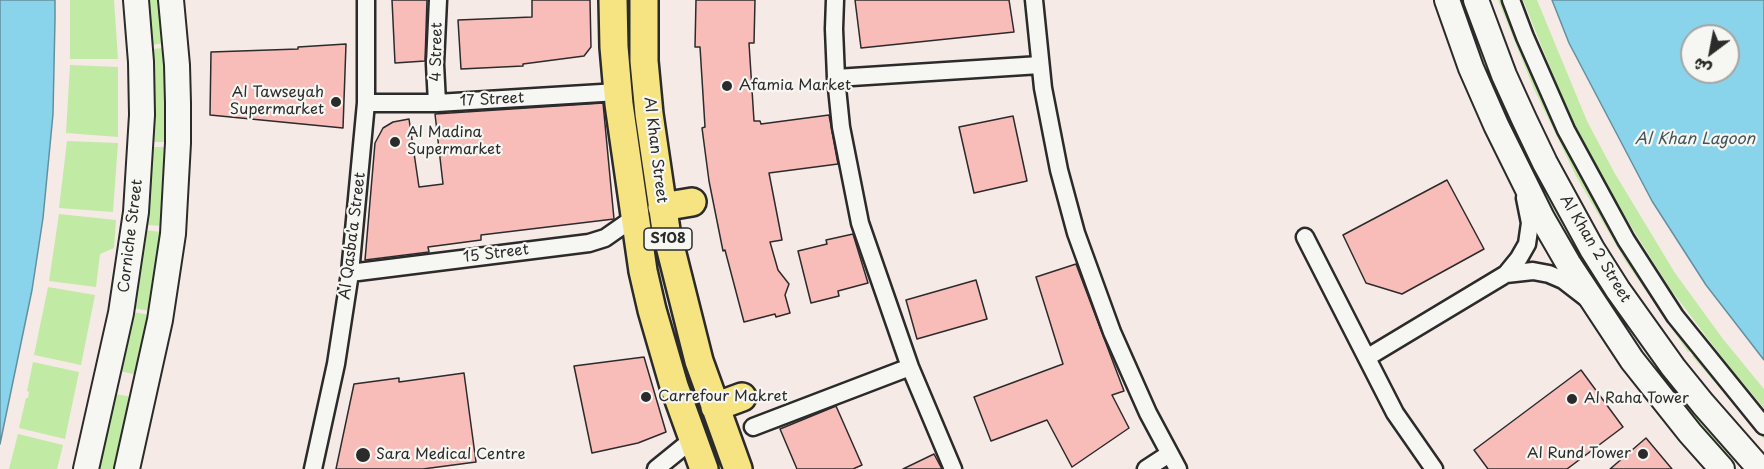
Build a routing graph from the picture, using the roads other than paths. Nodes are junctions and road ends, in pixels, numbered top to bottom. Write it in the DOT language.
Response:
graph roads {
  1 [pos="136,0"];
  2 [pos="171,0"];
  3 [pos="366,0"];
  4 [pos="438,0"];
  5 [pos="613,0"];
  6 [pos="644,0"];
  7 [pos="835,0"];
  8 [pos="1034,0"];
  9 [pos="1447,0"];
  10 [pos="1476,0"];
  11 [pos="1511,0"];
  12 [pos="1040,65"];
  13 [pos="836,78"];
  14 [pos="618,92"];
  15 [pos="366,103"];
  16 [pos="437,103"];
  17 [pos="1523,182"];
  18 [pos="692,202"];
  19 [pos="662,207"];
  20 [pos="635,217"];
  21 [pos="1305,237"];
  22 [pos="640,255"];
  23 [pos="350,273"];
  24 [pos="1506,274"];
  25 [pos="1591,300"];
  26 [pos="689,326"];
  27 [pos="1368,357"];
  28 [pos="910,367"];
  29 [pos="742,398"];
  30 [pos="715,407"];
  31 [pos="1764,426"];
  32 [pos="753,428"];
  33 [pos="693,439"];
  34 [pos="1169,454"];
  35 [pos="86,469"];
  36 [pos="127,469"];
  37 [pos="313,469"];
  38 [pos="656,469"];
  39 [pos="704,469"];
  40 [pos="738,469"];
  41 [pos="953,469"];
  42 [pos="1146,469"];
  43 [pos="1178,469"];
  44 [pos="1434,469"];
  45 [pos="1722,469"];
  46 [pos="1760,469"];
  1 -- 35 [label="main road, Corniche Street"];
  2 -- 36 [label="main road"];
  3 -- 15 [label="street, Al Qasba'a Street"];
  4 -- 16 [label="street, 4 Street"];
  5 -- 14 [label="main road, Al Khan Street / S108"];
  6 -- 19 [label="main road, Al Khan Street / S108"];
  7 -- 13 [label="street"];
  8 -- 12 [label="street"];
  9 -- 17 [label="main road, Al Khan 2 Street"];
  10 -- 46 [label="main road, Al Khan 2 Street"];
  11 -- 31 [label="street"];
  12 -- 13 [label="street"];
  12 -- 34 [label="street"];
  13 -- 28 [label="street"];
  14 -- 16 [label="street, 17 Street"];
  14 -- 20 [label="main road, Al Khan Street / S108"];
  15 -- 16 [label="street, 17 Street"];
  15 -- 23 [label="street, Al Qasba'a Street"];
  17 -- 24 [label="street"];
  17 -- 25 [label="main road, Al Khan 2 Street"];
  18 -- 19 [label="main road"];
  19 -- 26 [label="main road, Al Khan Street / S108"];
  20 -- 22 [label="main road, Al Khan Street / S108"];
  20 -- 23 [label="street, 15 Street"];
  21 -- 27 [label="street"];
  22 -- 26 [label="main road"];
  22 -- 33 [label="main road, Al Khan Street / S108"];
  23 -- 37 [label="street, Al Qasba'a Street"];
  24 -- 25 [label="street"];
  24 -- 27 [label="street"];
  25 -- 45 [label="main road, Al Khan 2 Street"];
  26 -- 30 [label="main road, Al Khan Street / S108"];
  27 -- 44 [label="street"];
  28 -- 32 [label="street"];
  28 -- 41 [label="street"];
  29 -- 30 [label="main road"];
  30 -- 40 [label="main road, Al Khan Street / S108"];
  33 -- 38 [label="street"];
  33 -- 39 [label="main road, Al Khan Street / S108"];
  34 -- 42 [label="street"];
  34 -- 43 [label="street"];
}
